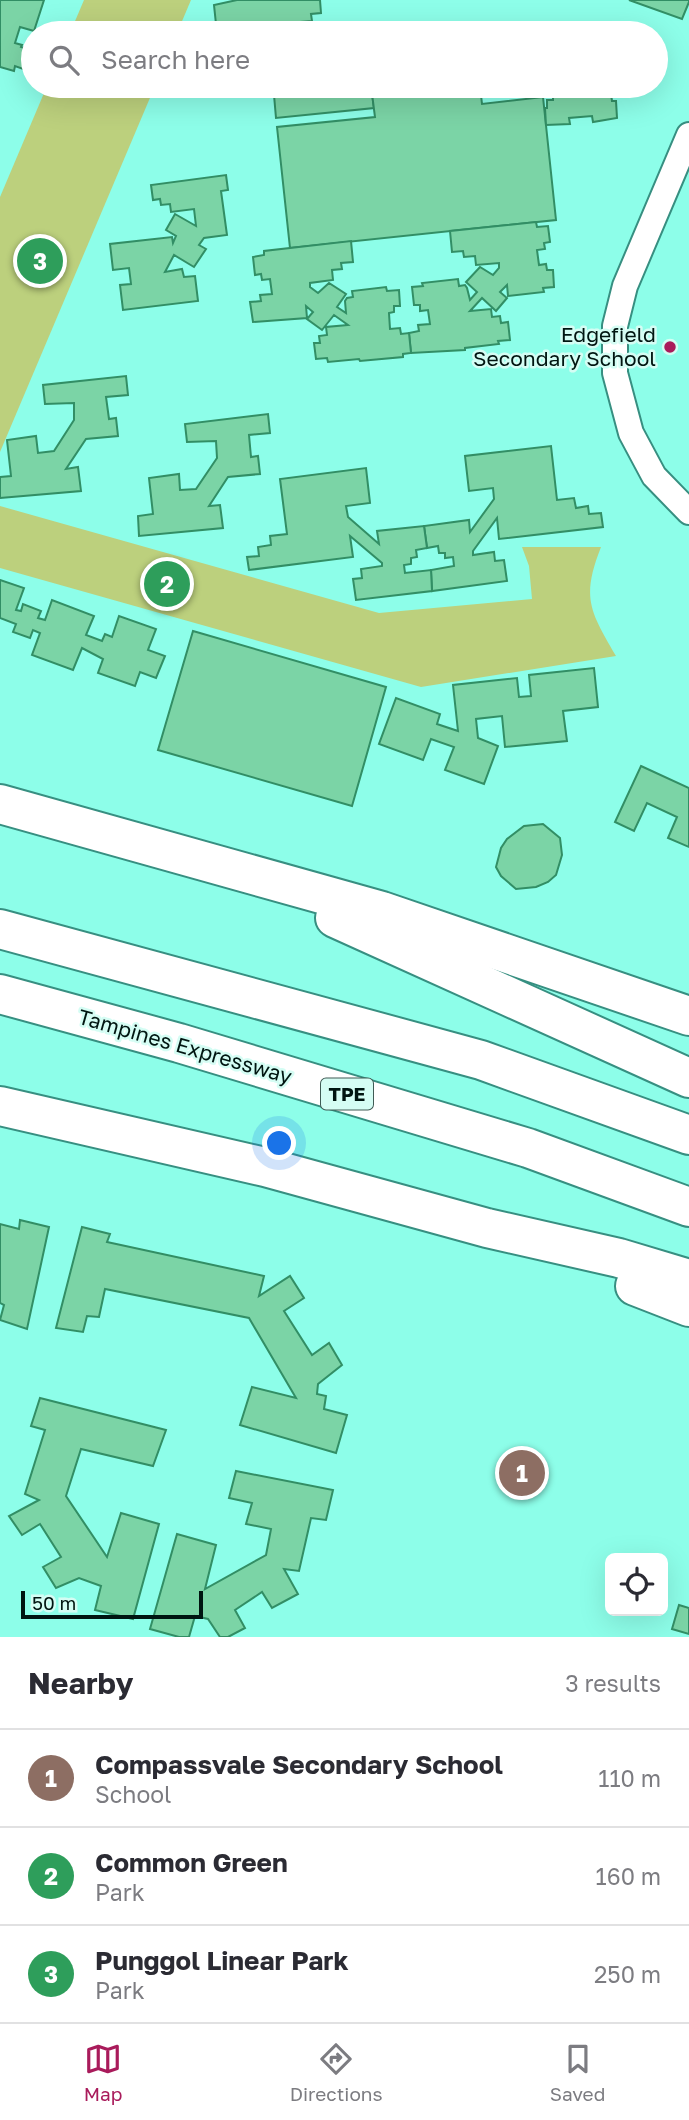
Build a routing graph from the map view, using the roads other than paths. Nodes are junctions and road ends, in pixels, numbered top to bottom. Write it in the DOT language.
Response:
graph roads {
  1 [pos="689,135"];
  2 [pos="689,512"];
  3 [pos="0,804"];
  4 [pos="137,842"];
  5 [pos="0,929"];
  6 [pos="0,994"];
  7 [pos="689,1016"];
  8 [pos="689,1078"];
  9 [pos="0,1106"];
  10 [pos="689,1135"];
  11 [pos="689,1207"];
  12 [pos="486,1228"];
  13 [pos="689,1279"];
  14 [pos="689,1307"];
  1 -- 2 [label="street"];
  3 -- 4 [label="highway"];
  4 -- 7 [label="highway"];
  4 -- 8 [label="highway"];
  5 -- 10 [label="highway"];
  6 -- 11 [label="highway, Tampines Expressway / TPE"];
  9 -- 12 [label="highway"];
  12 -- 13 [label="highway"];
  12 -- 14 [label="highway"];
}
